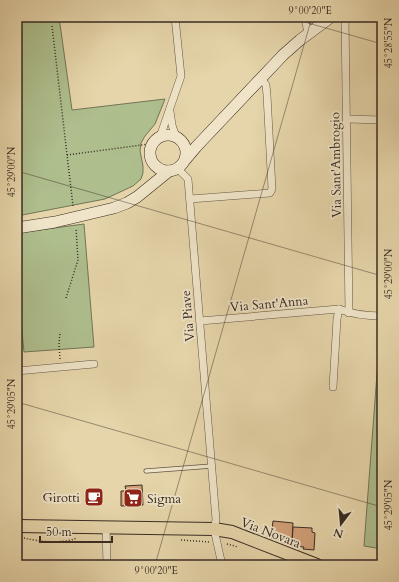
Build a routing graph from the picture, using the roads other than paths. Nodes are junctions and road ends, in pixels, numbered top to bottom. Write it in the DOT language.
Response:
graph roads {
  1 [pos="175,17"];
  2 [pos="305,17"];
  3 [pos="331,17"];
  4 [pos="345,17"];
  5 [pos="308,34"];
  6 [pos="262,78"];
  7 [pos="170,107"];
  8 [pos="347,119"];
  9 [pos="382,120"];
  10 [pos="208,134"];
  11 [pos="156,138"];
  12 [pos="178,139"];
  13 [pos="154,164"];
  14 [pos="177,167"];
  15 [pos="147,188"];
  16 [pos="190,199"];
  17 [pos="17,228"];
  18 [pos="339,309"];
  19 [pos="349,313"];
  20 [pos="382,316"];
  21 [pos="200,321"];
  22 [pos="94,364"];
  23 [pos="17,371"];
  24 [pos="333,387"];
  25 [pos="212,466"];
  26 [pos="146,470"];
  27 [pos="382,488"];
  28 [pos="382,503"];
  29 [pos="17,526"];
  30 [pos="106,527"];
  31 [pos="214,529"];
  32 [pos="107,565"];
  33 [pos="222,565"];
  34 [pos="317,565"];
  1 -- 7 [label="street"];
  2 -- 5 [label="street"];
  3 -- 5 [label="street"];
  4 -- 8 [label="street, Via Sant'Ambrogio"];
  5 -- 6 [label="street"];
  6 -- 10 [label="street"];
  6 -- 16 [label="street"];
  7 -- 11 [label="street"];
  7 -- 12 [label="street"];
  8 -- 9 [label="street"];
  8 -- 19 [label="street, Via Sant'Ambrogio"];
  10 -- 12 [label="street"];
  10 -- 14 [label="street"];
  11 -- 12 [label="street"];
  11 -- 13 [label="street"];
  12 -- 14 [label="street"];
  13 -- 14 [label="street"];
  13 -- 15 [label="street"];
  14 -- 15 [label="street"];
  14 -- 16 [label="street, Via Piave"];
  15 -- 17 [label="street"];
  16 -- 21 [label="street, Via Piave"];
  18 -- 19 [label="street, Via Sant'Anna"];
  18 -- 21 [label="street, Via Sant'Anna"];
  18 -- 24 [label="street"];
  19 -- 20 [label="street, Via Sant'Anna"];
  21 -- 25 [label="street, Via Piave"];
  22 -- 23 [label="street"];
  25 -- 26 [label="lane"];
  25 -- 31 [label="street, Via Piave"];
  27 -- 28 [label="street"];
  29 -- 30 [label="main road, Via Novara"];
  30 -- 31 [label="main road, Via Novara"];
  30 -- 32 [label="street"];
  31 -- 33 [label="street, Via Piave"];
  31 -- 34 [label="main road, Via Novara"];
}
